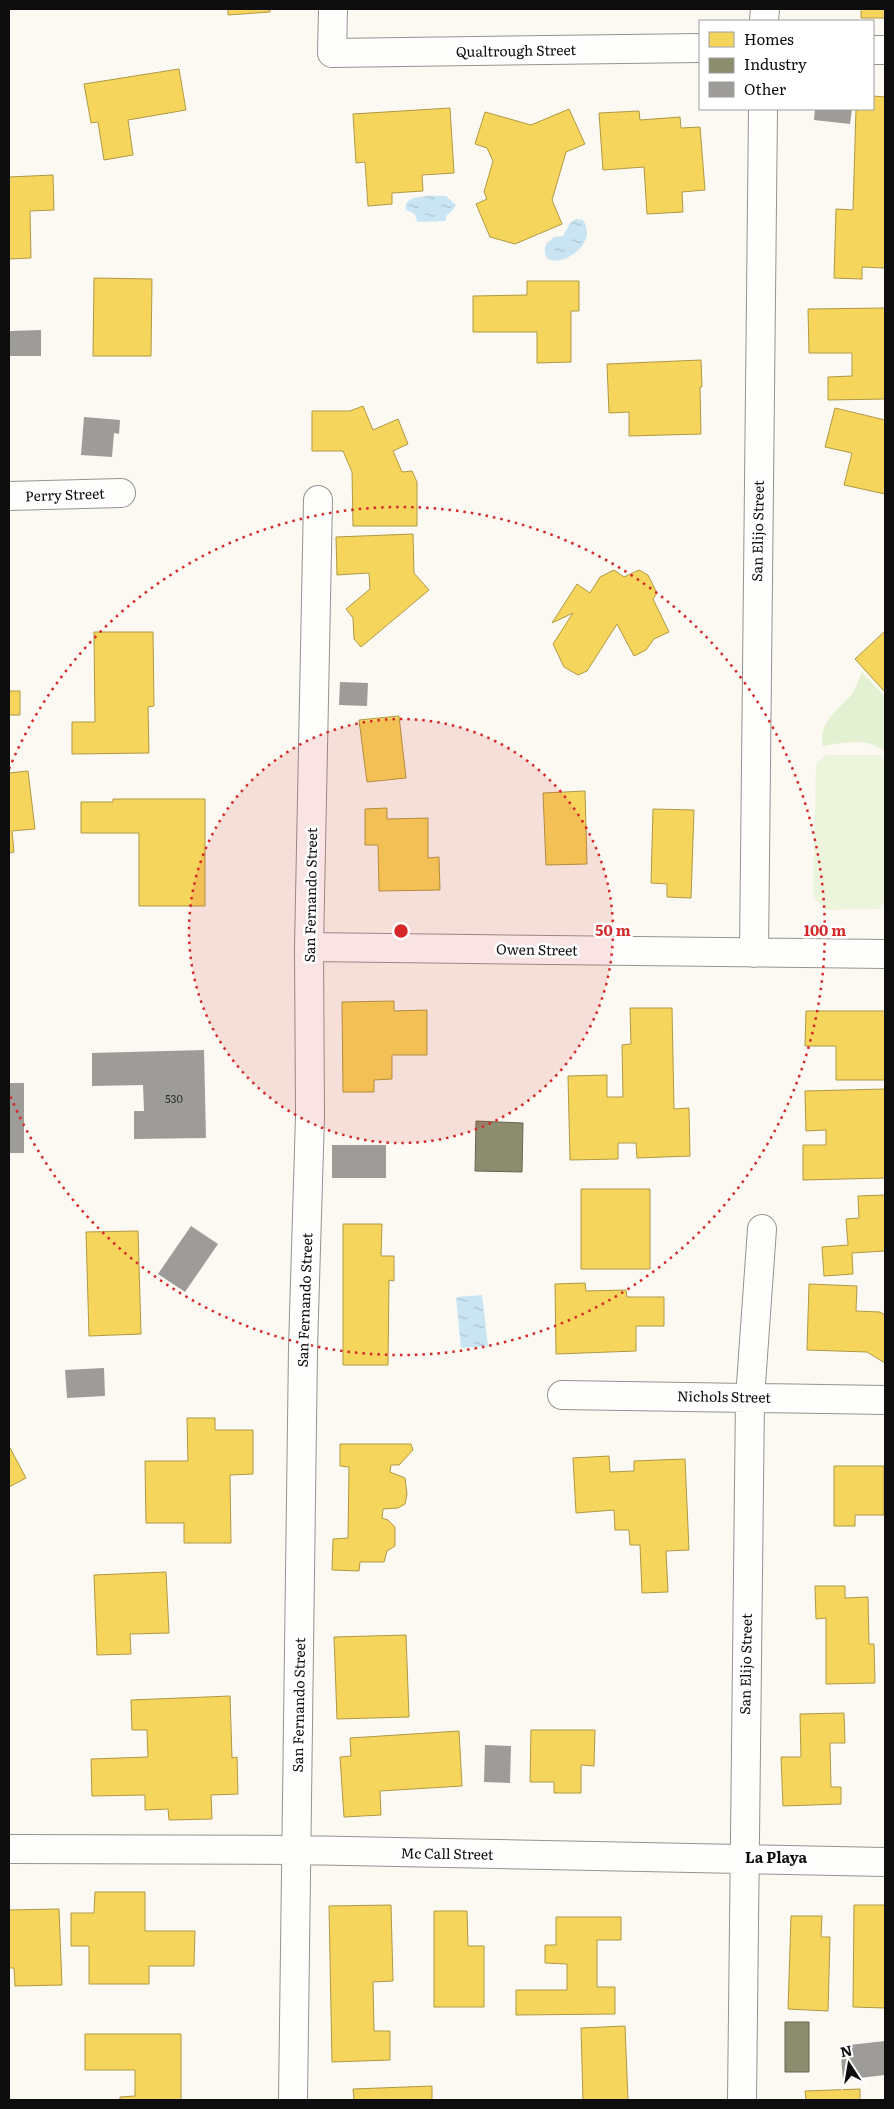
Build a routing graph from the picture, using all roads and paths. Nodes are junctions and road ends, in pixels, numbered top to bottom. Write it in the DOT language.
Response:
graph roads {
  1 [pos="333,9"];
  2 [pos="699,48"];
  3 [pos="762,110"];
  4 [pos="121,493"];
  5 [pos="9,496"];
  6 [pos="318,500"];
  7 [pos="309,947"];
  8 [pos="754,953"];
  9 [pos="885,954"];
  10 [pos="762,1228"];
  11 [pos="562,1395"];
  12 [pos="750,1398"];
  13 [pos="885,1400"];
  14 [pos="9,1849"];
  15 [pos="297,1850"];
  16 [pos="743,1860"];
  17 [pos="885,1862"];
  18 [pos="293,2100"];
  19 [pos="742,2100"];
  1 -- 2 [label="street, Qualtrough Street"];
  3 -- 8 [label="street, San Elijo Street"];
  4 -- 5 [label="street, Perry Street"];
  6 -- 7 [label="street, San Fernando Street"];
  7 -- 8 [label="street, Owen Street"];
  7 -- 15 [label="street, San Fernando Street"];
  8 -- 9 [label="street, Owen Street"];
  10 -- 12 [label="street, San Elijo Street"];
  11 -- 12 [label="street, Nichols Street"];
  12 -- 13 [label="street, Nichols Street"];
  12 -- 16 [label="street, San Elijo Street"];
  14 -- 15 [label="street, Mc Call Street"];
  15 -- 16 [label="street, Mc Call Street"];
  15 -- 18 [label="street, San Fernando Street"];
  16 -- 17 [label="street, Mc Call Street"];
  16 -- 19 [label="street, San Elijo Street"];
}
